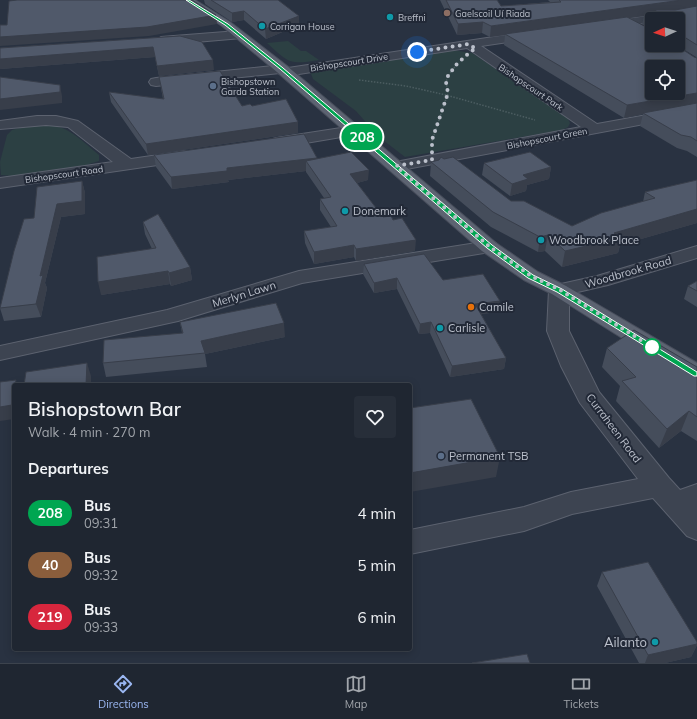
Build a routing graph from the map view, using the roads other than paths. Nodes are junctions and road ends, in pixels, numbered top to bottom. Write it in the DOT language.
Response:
graph roads {
  1 [pos="188,0"];
  2 [pos="207,0"];
  3 [pos="697,12"];
  4 [pos="626,22"];
  5 [pos="592,27"];
  6 [pos="232,29"];
  7 [pos="642,32"];
  8 [pos="542,34"];
  9 [pos="148,42"];
  10 [pos="473,47"];
  11 [pos="284,70"];
  12 [pos="156,82"];
  13 [pos="697,110"];
  14 [pos="0,126"];
  15 [pos="594,129"];
  16 [pos="354,131"];
  17 [pos="260,145"];
  18 [pos="199,154"];
  19 [pos="439,158"];
  20 [pos="127,164"];
  21 [pos="396,166"];
  22 [pos="461,168"];
  23 [pos="0,183"];
  24 [pos="490,247"];
  25 [pos="697,252"];
  26 [pos="560,290"];
  27 [pos="0,353"];
  28 [pos="697,374"];
  29 [pos="677,495"];
  30 [pos="697,528"];
  31 [pos="412,542"];
  1 -- 6 [label="main road"];
  2 -- 6 [label="main road"];
  3 -- 4 [label="street"];
  4 -- 5 [label="street"];
  4 -- 7 [label="street"];
  6 -- 9 [label="street"];
  6 -- 11 [label="main road"];
  8 -- 10 [label="street, Bishopscourt Drive"];
  10 -- 11 [label="street, Bishopscourt Drive"];
  10 -- 15 [label="street, Bishopscourt Park"];
  11 -- 12 [label="street, Bishopscourt Drive"];
  11 -- 16 [label="main road"];
  13 -- 15 [label="street, Bishopscourt Green"];
  14 -- 20 [label="street, Bishopscourt Road"];
  15 -- 19 [label="street, Bishopscourt Green"];
  16 -- 17 [label="street"];
  16 -- 21 [label="main road"];
  18 -- 20 [label="street, Bishopscourt Road"];
  19 -- 21 [label="street, Bishopscourt Green"];
  19 -- 22 [label="street"];
  20 -- 23 [label="street, Bishopscourt Road"];
  21 -- 24 [label="main road"];
  24 -- 26 [label="main road"];
  24 -- 27 [label="street, Merlyn Lawn"];
  25 -- 26 [label="street, Woodbrook Road"];
  26 -- 28 [label="main road"];
  26 -- 29 [label="street, Curraheen Road"];
  29 -- 30 [label="street, Curraheen Road"];
  29 -- 31 [label="street"];
}
